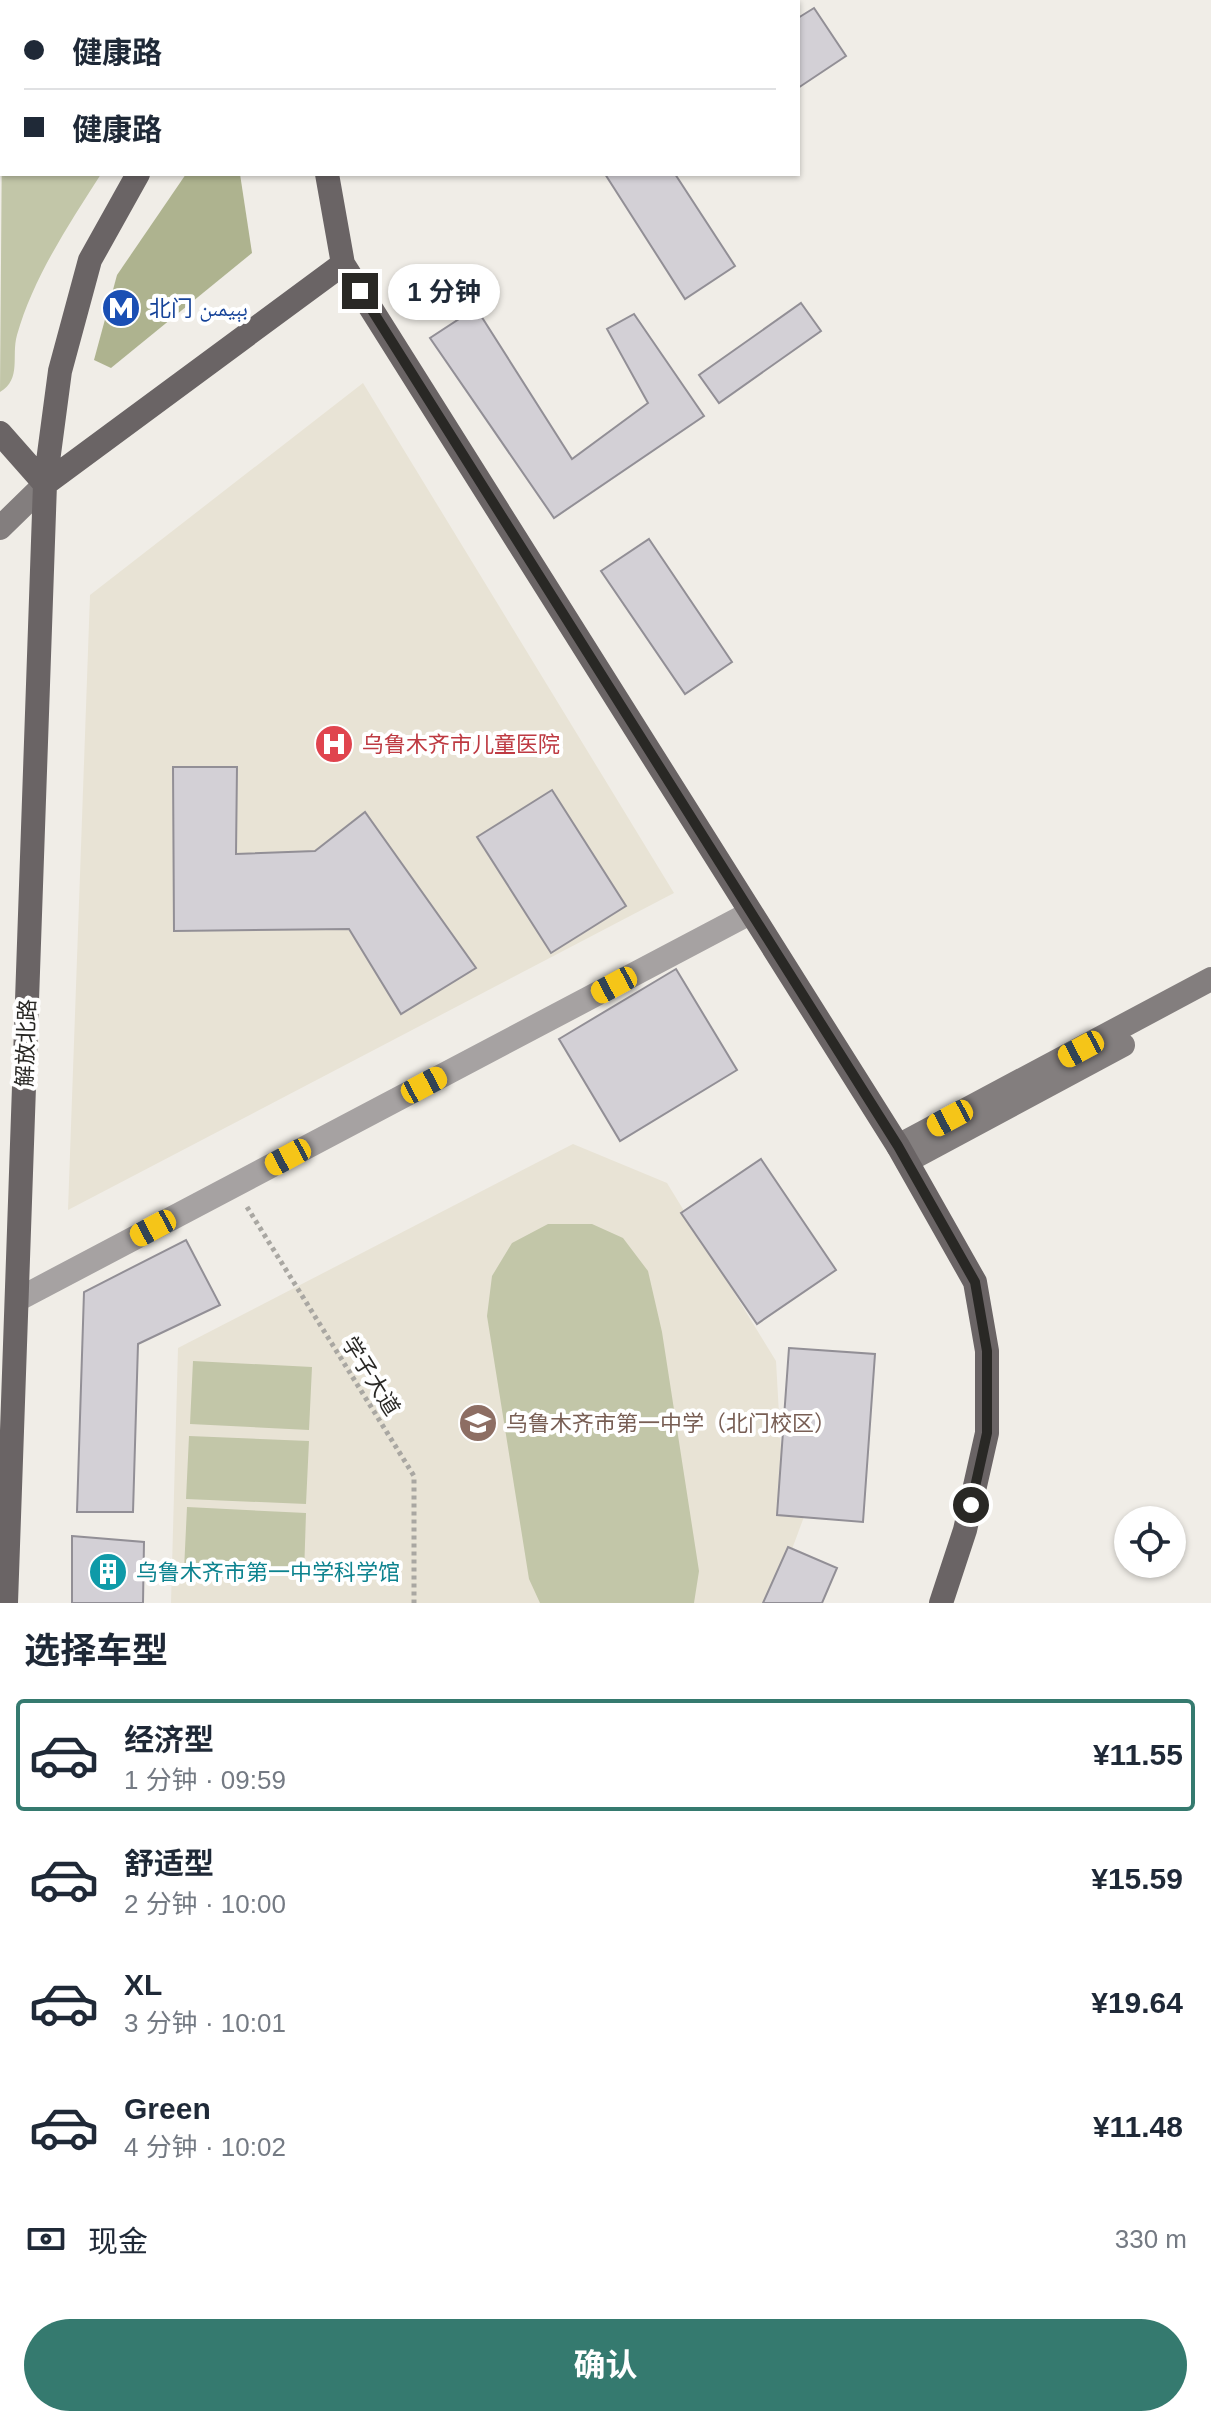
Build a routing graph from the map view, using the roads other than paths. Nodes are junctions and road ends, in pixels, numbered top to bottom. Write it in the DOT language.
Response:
graph roads {
  1 [pos="137,176"];
  2 [pos="327,176"];
  3 [pos="343,264"];
  4 [pos="0,433"];
  5 [pos="45,484"];
  6 [pos="0,528"];
  7 [pos="750,913"];
  8 [pos="1211,979"];
  9 [pos="1211,998"];
  10 [pos="902,1153"];
  11 [pos="17,1300"];
  12 [pos="6,1603"];
  13 [pos="941,1603"];
  1 -- 5 [label="main road, 解放北路"];
  2 -- 3 [label="main road"];
  3 -- 5 [label="main road"];
  3 -- 7 [label="main road"];
  4 -- 5 [label="main road"];
  5 -- 6 [label="street"];
  5 -- 11 [label="main road, 解放北路"];
  7 -- 10 [label="main road"];
  7 -- 11 [label="street"];
  8 -- 10 [label="street"];
  9 -- 10 [label="street"];
  10 -- 13 [label="main road"];
  11 -- 12 [label="main road, 解放北路"];
}
